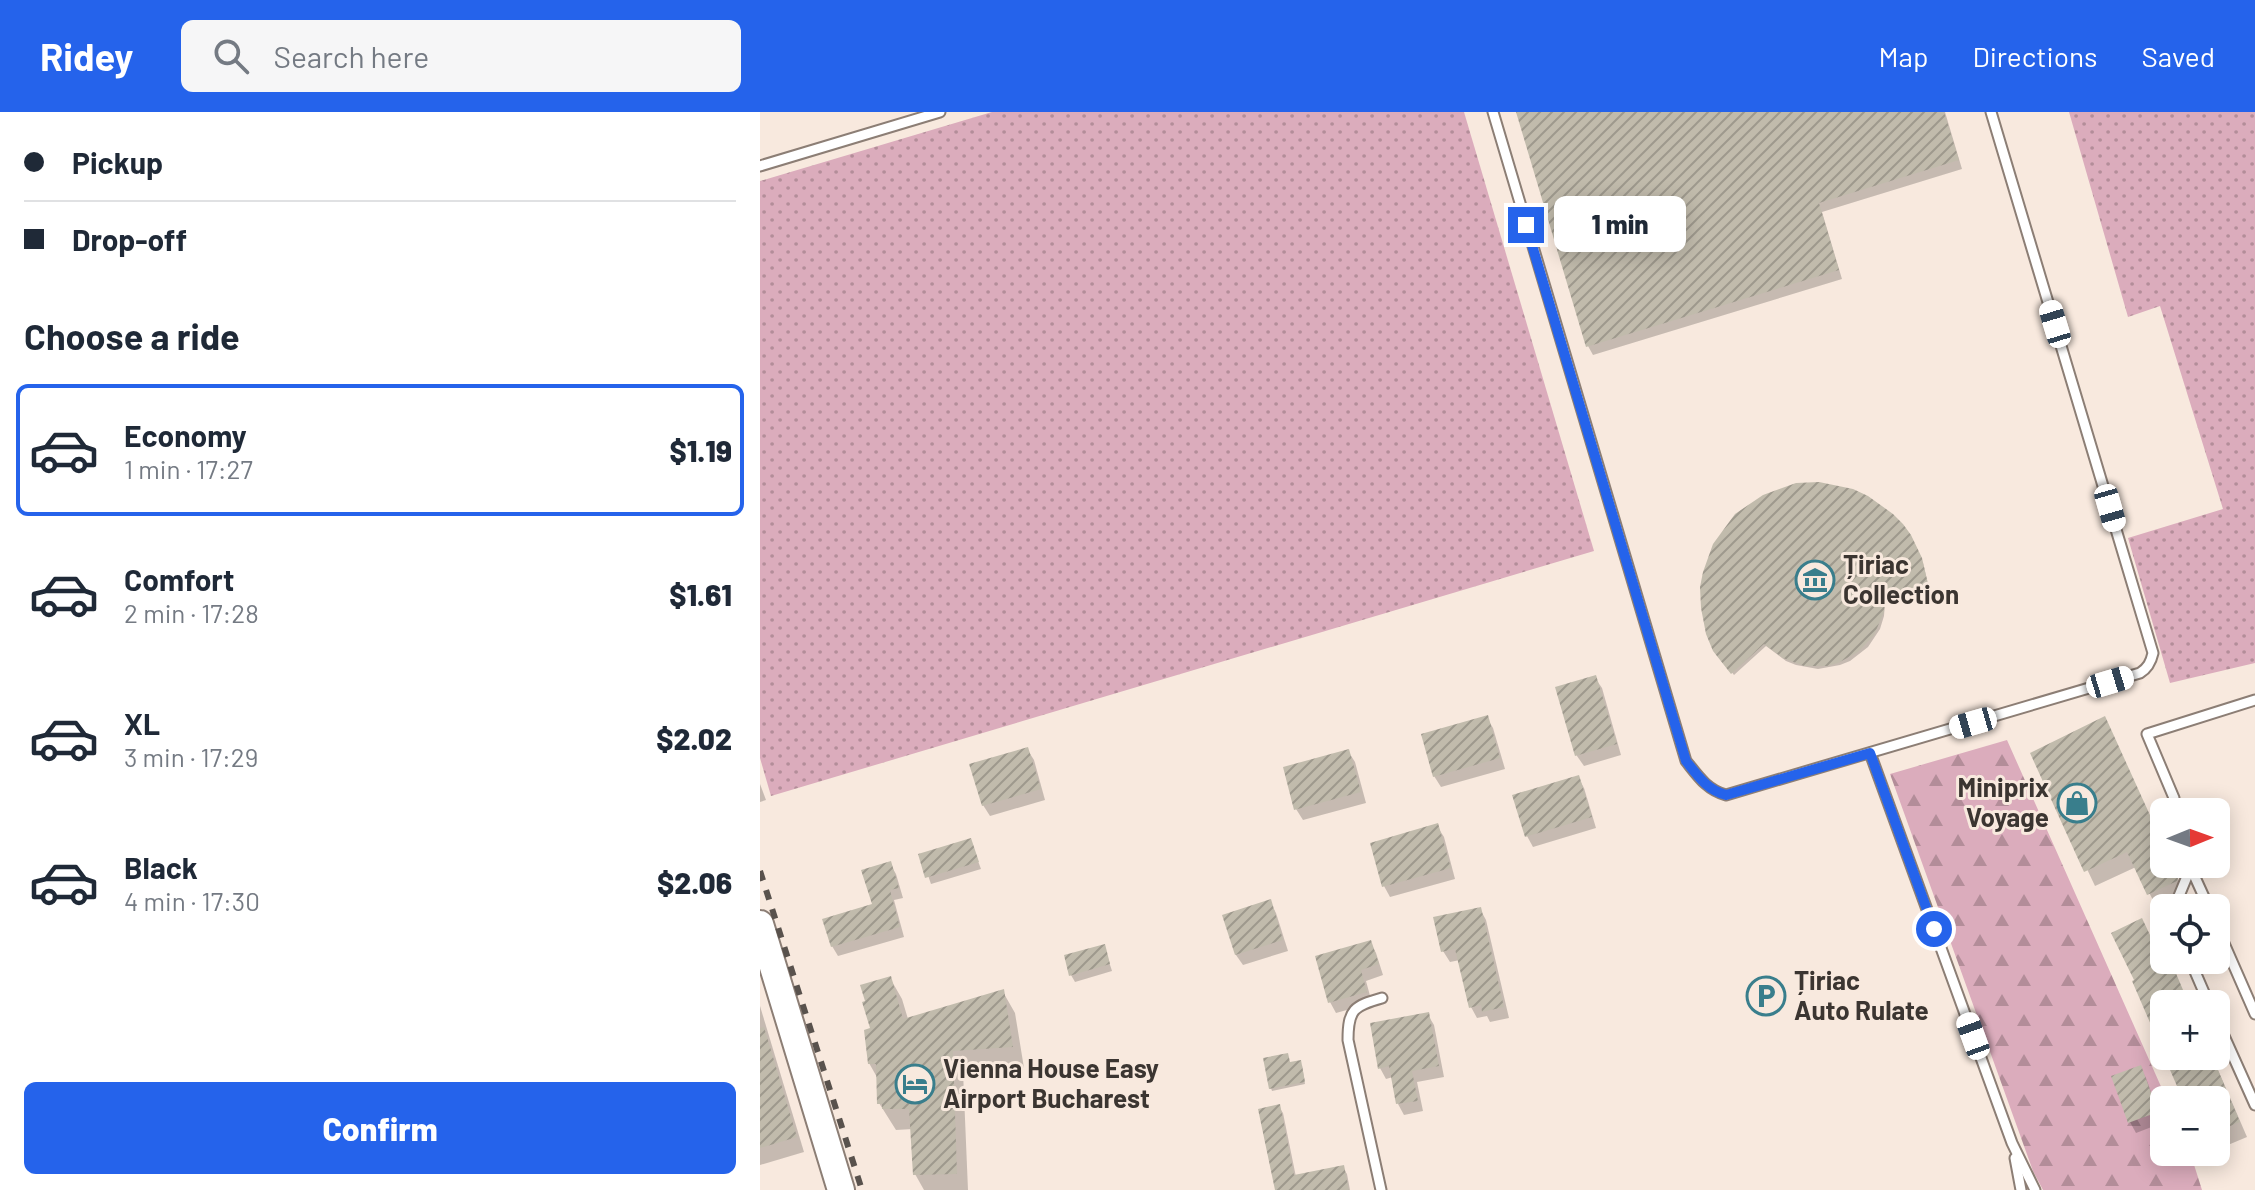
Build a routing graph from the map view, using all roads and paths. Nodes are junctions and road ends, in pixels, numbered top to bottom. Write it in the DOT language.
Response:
graph roads {
  1 [pos="940,112"];
  2 [pos="1493,112"];
  3 [pos="1991,112"];
  4 [pos="760,166"];
  5 [pos="2255,700"];
  6 [pos="1870,753"];
  7 [pos="2174,798"];
  8 [pos="760,924"];
  9 [pos="2230,957"];
  10 [pos="1382,998"];
  11 [pos="2255,1014"];
  12 [pos="2230,1049"];
  13 [pos="2255,1105"];
  14 [pos="2012,1143"];
  15 [pos="841,1190"];
  16 [pos="1381,1190"];
  17 [pos="2021,1190"];
  18 [pos="2035,1190"];
  1 -- 4 [label="lane"];
  2 -- 6 [label="lane"];
  3 -- 6 [label="lane"];
  5 -- 7 [label="lane"];
  6 -- 14 [label="lane"];
  8 -- 15 [label="street"];
  9 -- 11 [label="lane"];
  10 -- 16 [label="lane"];
  12 -- 13 [label="lane"];
  14 -- 17 [label="lane"];
  14 -- 18 [label="lane"];
}
